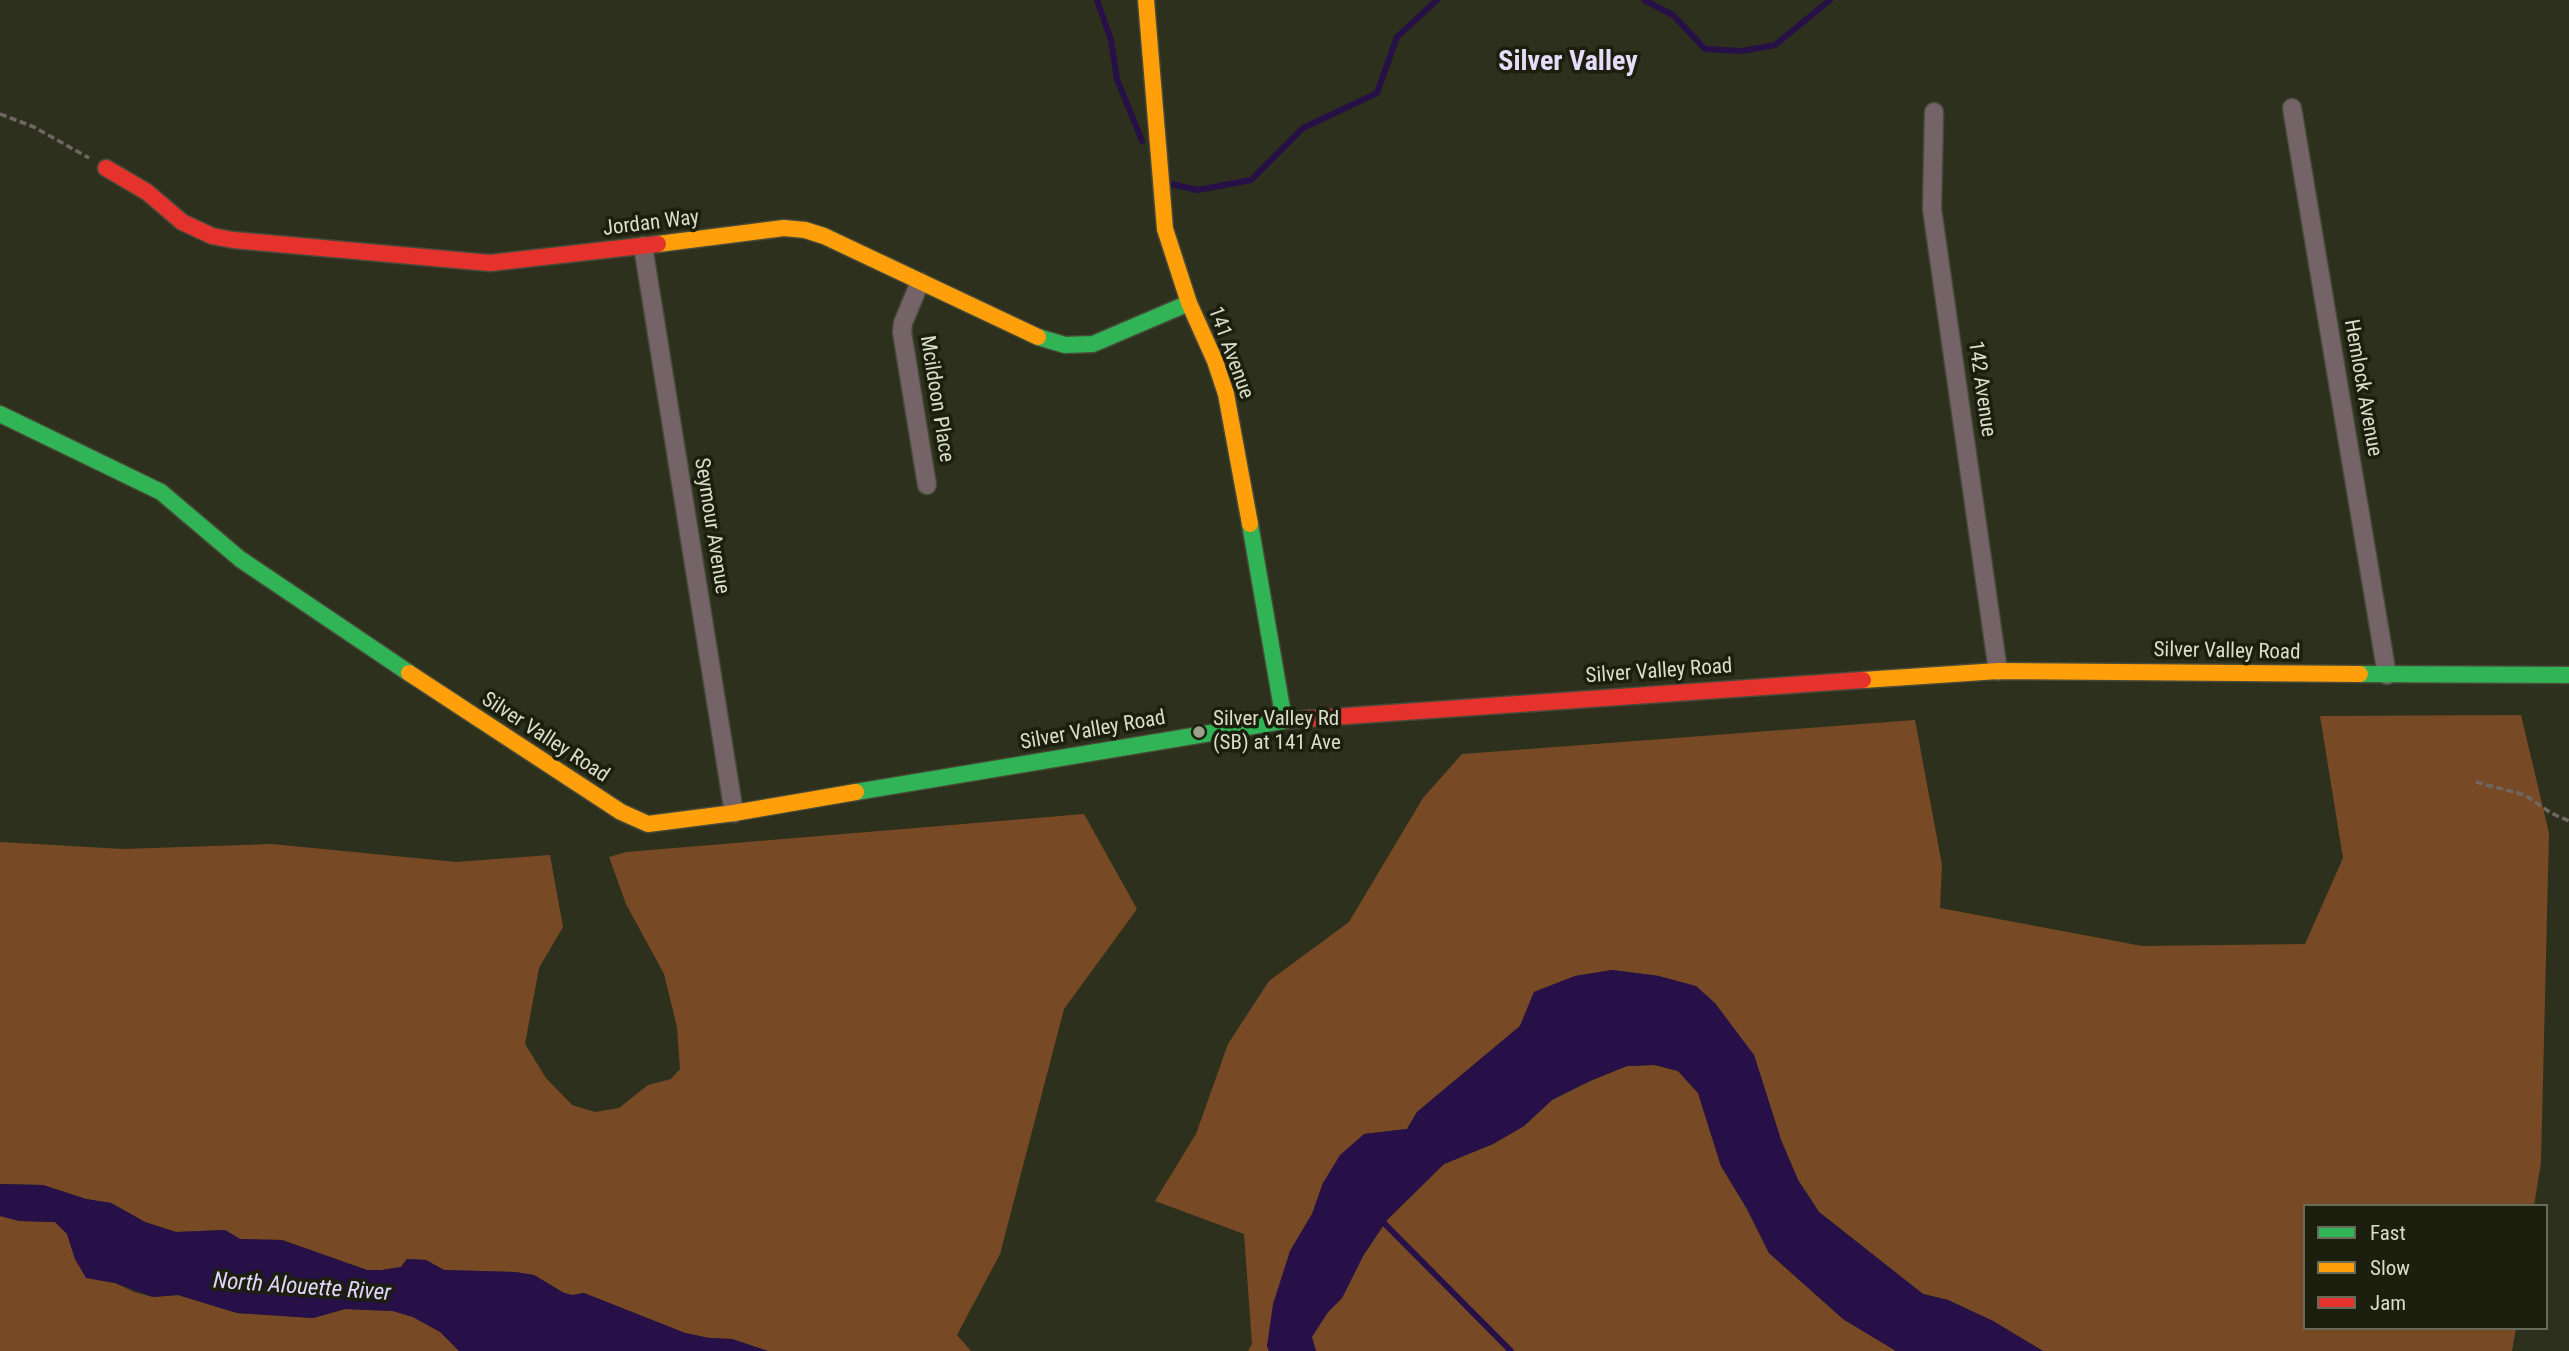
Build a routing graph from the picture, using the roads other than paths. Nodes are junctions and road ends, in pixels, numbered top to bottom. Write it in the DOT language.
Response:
graph roads {
  1 [pos="1146,0"];
  2 [pos="2292,108"];
  3 [pos="1934,112"];
  4 [pos="106,168"];
  5 [pos="643,246"];
  6 [pos="919,282"];
  7 [pos="1189,303"];
  8 [pos="0,414"];
  9 [pos="928,485"];
  10 [pos="1998,671"];
  11 [pos="2387,675"];
  12 [pos="2569,675"];
  13 [pos="1284,720"];
  14 [pos="734,813"];
  1 -- 7 [label="street, 141 Avenue"];
  2 -- 11 [label="street, Hemlock Avenue"];
  3 -- 10 [label="street, 142 Avenue"];
  4 -- 5 [label="street, Jordan Way"];
  5 -- 6 [label="street, Jordan Way"];
  5 -- 14 [label="street, Seymour Avenue"];
  6 -- 7 [label="street, Jordan Way"];
  6 -- 9 [label="street, Mcildoon Place"];
  7 -- 13 [label="street, 141 Avenue"];
  8 -- 14 [label="street, Silver Valley Road"];
  10 -- 11 [label="street, Silver Valley Road"];
  10 -- 13 [label="street, Silver Valley Road"];
  11 -- 12 [label="street, Silver Valley Road"];
  13 -- 14 [label="street, Silver Valley Road"];
}
